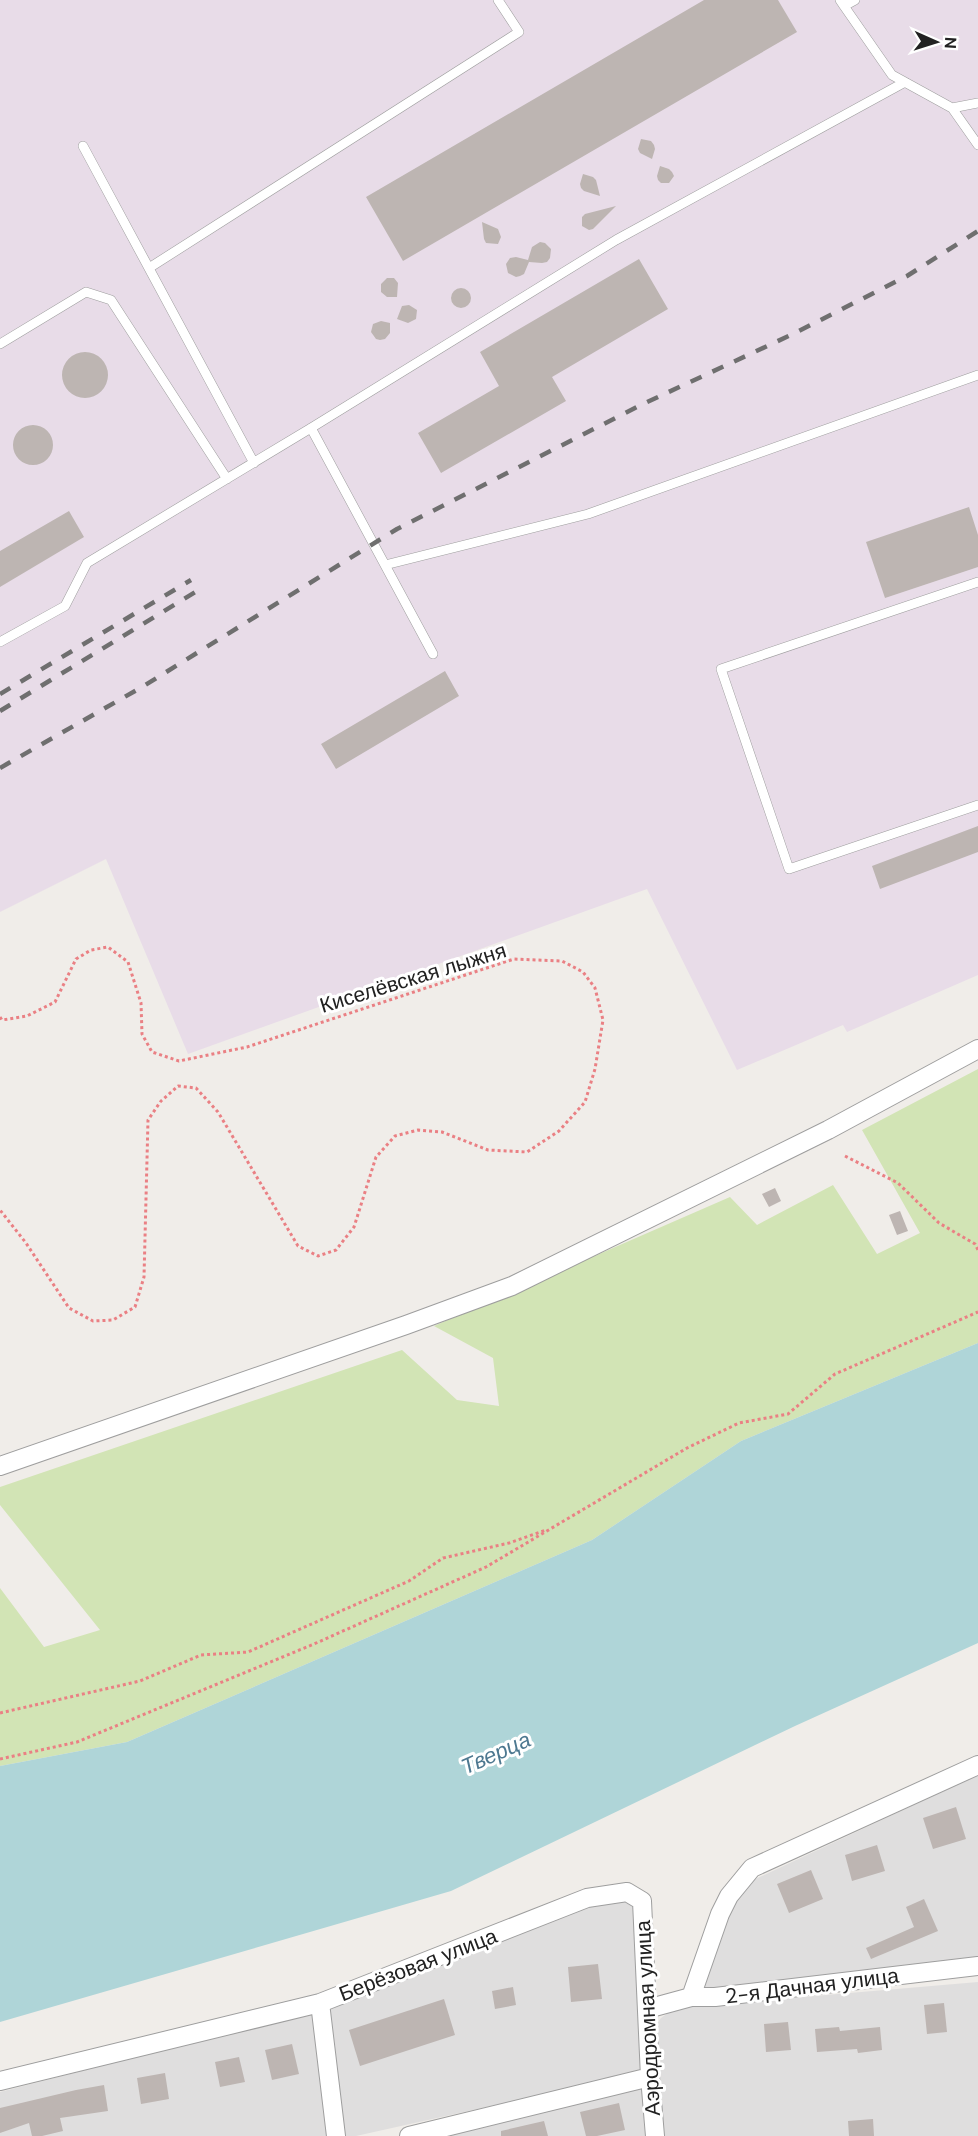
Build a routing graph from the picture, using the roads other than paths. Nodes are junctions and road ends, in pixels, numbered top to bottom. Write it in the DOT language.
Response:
graph roads {
  1 [pos="498,0"];
  2 [pos="855,0"];
  3 [pos="842,3"];
  4 [pos="905,82"];
  5 [pos="978,103"];
  6 [pos="952,108"];
  7 [pos="978,145"];
  8 [pos="83,146"];
  9 [pos="149,268"];
  10 [pos="0,344"];
  11 [pos="978,375"];
  12 [pos="311,428"];
  13 [pos="254,463"];
  14 [pos="227,479"];
  15 [pos="385,565"];
  16 [pos="978,582"];
  17 [pos="0,642"];
  18 [pos="433,654"];
  19 [pos="978,805"];
  20 [pos="978,1048"];
  21 [pos="0,1466"];
  22 [pos="978,1765"];
  23 [pos="642,1901"];
  24 [pos="978,1966"];
  25 [pos="691,1996"];
  26 [pos="320,2002"];
  27 [pos="647,2009"];
  28 [pos="650,2077"];
  29 [pos="0,2081"];
  30 [pos="336,2136"];
  31 [pos="409,2136"];
  32 [pos="655,2136"];
  1 -- 9 [label="lane"];
  2 -- 3 [label="lane"];
  3 -- 4 [label="lane"];
  4 -- 6 [label="lane"];
  4 -- 12 [label="lane"];
  5 -- 6 [label="lane"];
  6 -- 7 [label="lane"];
  8 -- 9 [label="lane"];
  9 -- 13 [label="lane"];
  10 -- 14 [label="lane"];
  11 -- 15 [label="lane"];
  12 -- 13 [label="lane"];
  12 -- 15 [label="lane"];
  13 -- 14 [label="lane"];
  14 -- 17 [label="lane"];
  15 -- 18 [label="lane"];
  16 -- 19 [label="lane"];
  20 -- 21 [label="street"];
  22 -- 25 [label="street"];
  23 -- 26 [label="street, Берёзовая улица"];
  23 -- 27 [label="street, Аэродромная улица"];
  24 -- 25 [label="street, 2-я Дачная улица"];
  25 -- 27 [label="street, 2-я Дачная улица"];
  26 -- 29 [label="street"];
  26 -- 30 [label="street, Берёзовая улица"];
  27 -- 28 [label="street, Аэродромная улица"];
  28 -- 31 [label="street"];
  28 -- 32 [label="street, Аэродромная улица"];
}
